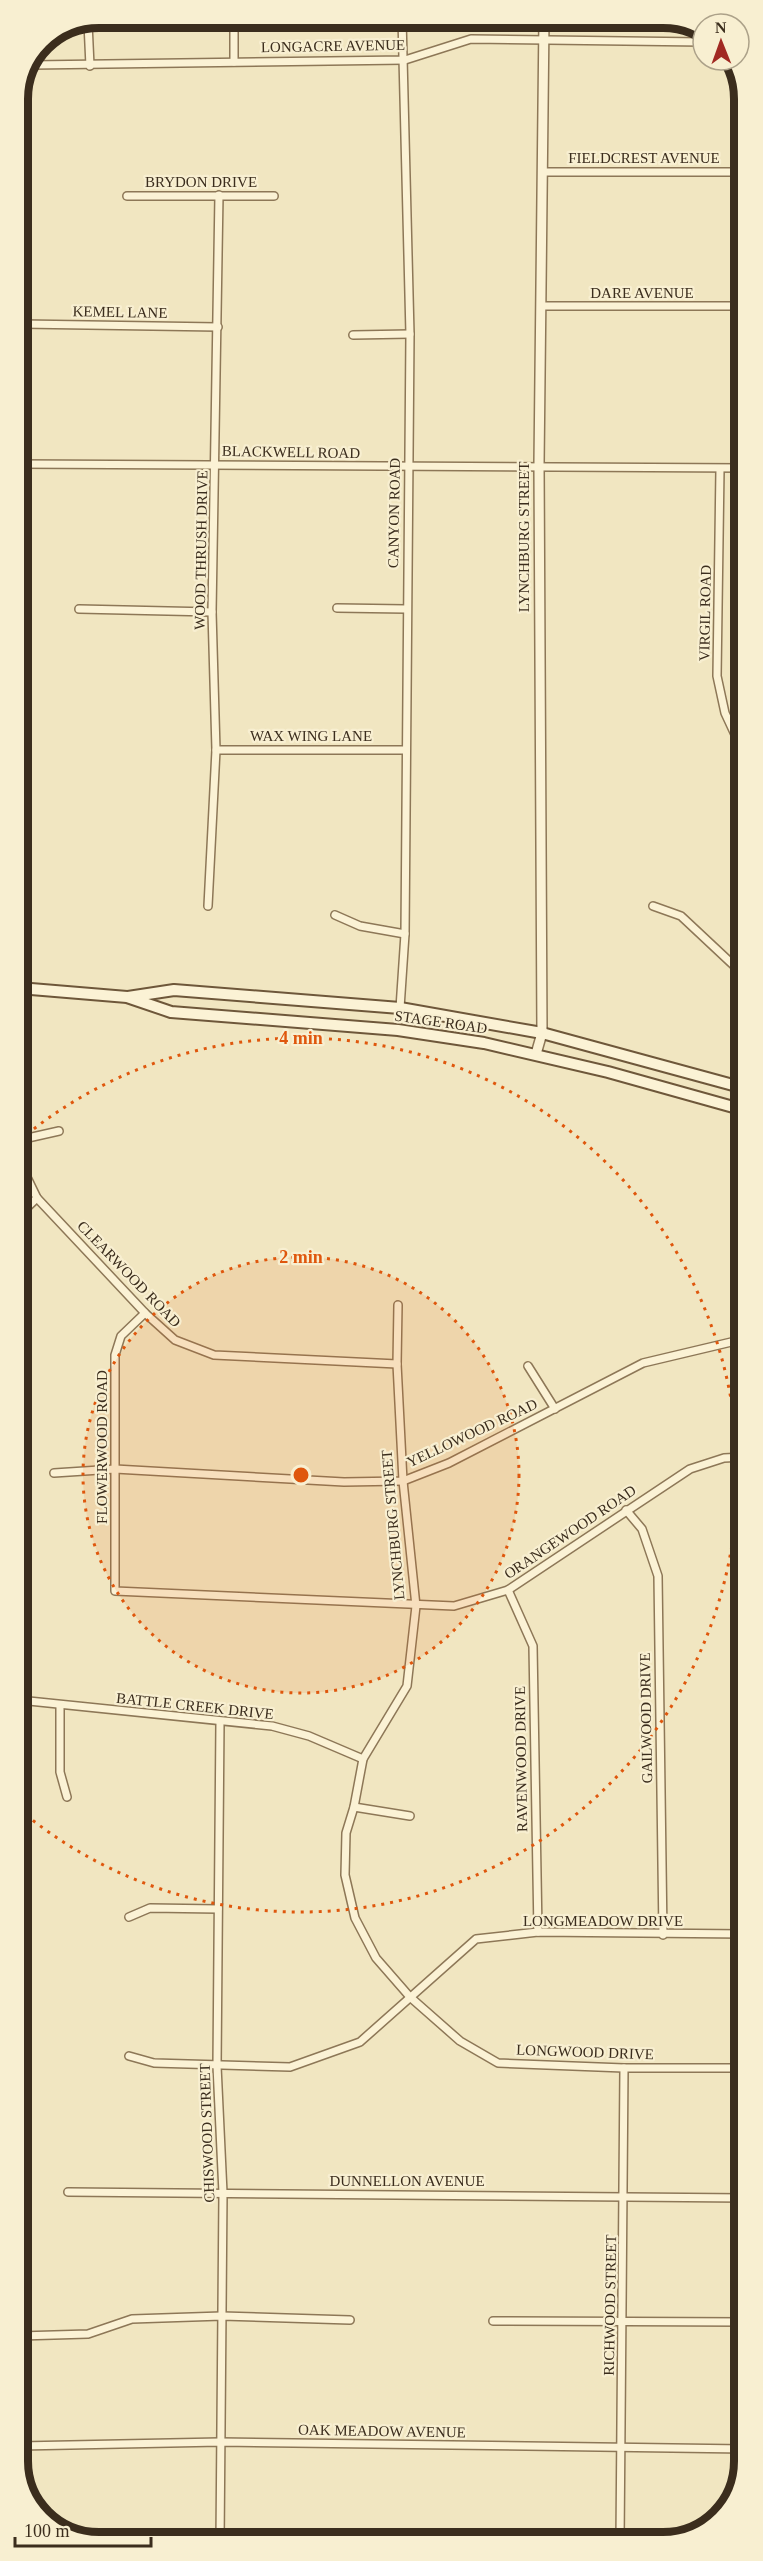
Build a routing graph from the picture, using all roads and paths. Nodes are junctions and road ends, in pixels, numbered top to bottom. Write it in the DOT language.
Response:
graph roads {
  1 [pos="234,28"];
  2 [pos="403,29"];
  3 [pos="543,29"];
  4 [pos="88,30"];
  5 [pos="543,39"];
  6 [pos="691,42"];
  7 [pos="405,60"];
  8 [pos="234,62"];
  9 [pos="37,65"];
  10 [pos="90,66"];
  11 [pos="544,172"];
  12 [pos="734,172"];
  13 [pos="219,195"];
  14 [pos="127,196"];
  15 [pos="274,196"];
  16 [pos="541,306"];
  17 [pos="734,306"];
  18 [pos="28,324"];
  19 [pos="218,327"];
  20 [pos="410,334"];
  21 [pos="353,335"];
  22 [pos="28,464"];
  23 [pos="216,464"];
  24 [pos="538,465"];
  25 [pos="409,467"];
  26 [pos="734,468"];
  27 [pos="720,469"];
  28 [pos="337,608"];
  29 [pos="79,609"];
  30 [pos="406,609"];
  31 [pos="212,612"];
  32 [pos="734,732"];
  33 [pos="216,750"];
  34 [pos="405,750"];
  35 [pos="208,906"];
  36 [pos="653,906"];
  37 [pos="335,915"];
  38 [pos="405,934"];
  39 [pos="734,966"];
  40 [pos="28,989"];
  41 [pos="127,998"];
  42 [pos="400,1008"];
  43 [pos="542,1033"];
  44 [pos="536,1054"];
  45 [pos="734,1085"];
  46 [pos="734,1107"];
  47 [pos="59,1131"];
  48 [pos="28,1138"];
  49 [pos="28,1180"];
  50 [pos="37,1198"];
  51 [pos="28,1206"];
  52 [pos="398,1305"];
  53 [pos="145,1313"];
  54 [pos="734,1341"];
  55 [pos="397,1364"];
  56 [pos="528,1366"];
  57 [pos="555,1409"];
  58 [pos="734,1458"];
  59 [pos="115,1469"];
  60 [pos="54,1473"];
  61 [pos="403,1480"];
  62 [pos="626,1510"];
  63 [pos="508,1590"];
  64 [pos="115,1591"];
  65 [pos="416,1606"];
  66 [pos="28,1702"];
  67 [pos="60,1707"];
  68 [pos="220,1722"];
  69 [pos="363,1759"];
  70 [pos="68,1797"];
  71 [pos="354,1807"];
  72 [pos="410,1816"];
  73 [pos="218,1909"];
  74 [pos="129,1917"];
  75 [pos="538,1932"];
  76 [pos="734,1934"];
  77 [pos="663,1935"];
  78 [pos="410,1997"];
  79 [pos="129,2056"];
  80 [pos="217,2066"];
  81 [pos="624,2068"];
  82 [pos="734,2068"];
  83 [pos="68,2192"];
  84 [pos="223,2193"];
  85 [pos="625,2196"];
  86 [pos="734,2198"];
  87 [pos="222,2316"];
  88 [pos="350,2320"];
  89 [pos="493,2321"];
  90 [pos="624,2321"];
  91 [pos="734,2322"];
  92 [pos="28,2336"];
  93 [pos="220,2442"];
  94 [pos="28,2446"];
  95 [pos="621,2448"];
  96 [pos="734,2449"];
  97 [pos="220,2532"];
  98 [pos="620,2532"];
  1 -- 8 [label="street"];
  2 -- 7 [label="street, CANYON ROAD"];
  3 -- 5 [label="street, LYNCHBURG STREET"];
  4 -- 10 [label="street"];
  5 -- 6 [label="street, LONGACRE AVENUE"];
  5 -- 7 [label="street, LONGACRE AVENUE"];
  5 -- 11 [label="street, LYNCHBURG STREET"];
  7 -- 8 [label="street, LONGACRE AVENUE"];
  7 -- 20 [label="street, CANYON ROAD"];
  8 -- 10 [label="street, LONGACRE AVENUE"];
  9 -- 10 [label="street, LONGACRE AVENUE"];
  11 -- 12 [label="street, FIELDCREST AVENUE"];
  11 -- 16 [label="street, LYNCHBURG STREET"];
  13 -- 14 [label="street, BRYDON DRIVE"];
  13 -- 15 [label="street, BRYDON DRIVE"];
  13 -- 19 [label="street, WOOD THRUSH DRIVE"];
  16 -- 17 [label="street, DARE AVENUE"];
  16 -- 24 [label="street, LYNCHBURG STREET"];
  18 -- 19 [label="street, KEMEL LANE"];
  19 -- 23 [label="street, WOOD THRUSH DRIVE"];
  20 -- 21 [label="street"];
  20 -- 25 [label="street, CANYON ROAD"];
  22 -- 23 [label="street, BLACKWELL ROAD"];
  23 -- 25 [label="street, BLACKWELL ROAD"];
  23 -- 31 [label="street, WOOD THRUSH DRIVE"];
  24 -- 25 [label="street, BLACKWELL ROAD"];
  24 -- 27 [label="street, BLACKWELL ROAD"];
  24 -- 43 [label="street, LYNCHBURG STREET"];
  25 -- 30 [label="street, CANYON ROAD"];
  26 -- 27 [label="street, BLACKWELL ROAD"];
  27 -- 32 [label="street, VIRGIL ROAD"];
  28 -- 30 [label="street"];
  29 -- 31 [label="street"];
  30 -- 34 [label="street, CANYON ROAD"];
  31 -- 33 [label="street, WOOD THRUSH DRIVE"];
  33 -- 34 [label="street, WAX WING LANE"];
  33 -- 35 [label="street, WOOD THRUSH DRIVE"];
  34 -- 38 [label="street, CANYON ROAD"];
  36 -- 39 [label="street"];
  37 -- 38 [label="street"];
  38 -- 42 [label="street, CANYON ROAD"];
  40 -- 41 [label="main road, STAGE ROAD"];
  41 -- 42 [label="main road, STAGE ROAD"];
  41 -- 44 [label="main road, STAGE ROAD"];
  42 -- 43 [label="main road, STAGE ROAD"];
  43 -- 44 [label="street, LYNCHBURG STREET"];
  43 -- 45 [label="main road, STAGE ROAD"];
  44 -- 46 [label="main road, STAGE ROAD"];
  47 -- 48 [label="street"];
  49 -- 50 [label="street, CLEARWOOD ROAD"];
  50 -- 51 [label="street"];
  50 -- 53 [label="street, CLEARWOOD ROAD"];
  52 -- 55 [label="street, LYNCHBURG STREET"];
  53 -- 55 [label="street, CLEARWOOD ROAD"];
  53 -- 59 [label="street, FLOWERWOOD ROAD"];
  54 -- 57 [label="street, YELLOWOOD ROAD"];
  55 -- 61 [label="street, LYNCHBURG STREET"];
  56 -- 57 [label="street"];
  57 -- 61 [label="street, YELLOWOOD ROAD"];
  58 -- 62 [label="street, ORANGEWOOD ROAD"];
  59 -- 60 [label="street, YELLOWOOD ROAD"];
  59 -- 61 [label="street, YELLOWOOD ROAD"];
  59 -- 64 [label="street, FLOWERWOOD ROAD"];
  61 -- 65 [label="street, LYNCHBURG STREET"];
  62 -- 63 [label="street, ORANGEWOOD ROAD"];
  62 -- 77 [label="street, GAILWOOD DRIVE"];
  63 -- 65 [label="street, ORANGEWOOD ROAD"];
  63 -- 75 [label="street, RAVENWOOD DRIVE"];
  64 -- 65 [label="street, ORANGEWOOD ROAD"];
  65 -- 69 [label="street, LYNCHBURG STREET"];
  66 -- 67 [label="street, BATTLE CREEK DRIVE"];
  67 -- 68 [label="street, BATTLE CREEK DRIVE"];
  67 -- 70 [label="street"];
  68 -- 69 [label="street, BATTLE CREEK DRIVE"];
  68 -- 73 [label="street, CHISWOOD STREET"];
  69 -- 71 [label="street, LYNCHBURG STREET"];
  71 -- 72 [label="street"];
  71 -- 78 [label="street, LYNCHBURG STREET"];
  73 -- 74 [label="street"];
  73 -- 80 [label="street, CHISWOOD STREET"];
  75 -- 77 [label="street, LONGMEADOW DRIVE"];
  75 -- 78 [label="street, LONGMEADOW DRIVE"];
  76 -- 77 [label="street, LONGMEADOW DRIVE"];
  78 -- 80 [label="street, LONGMEADOW DRIVE"];
  78 -- 81 [label="street, LONGWOOD DRIVE"];
  79 -- 80 [label="street, LONGMEADOW DRIVE"];
  80 -- 84 [label="street, CHISWOOD STREET"];
  81 -- 82 [label="street, LONGWOOD DRIVE"];
  81 -- 85 [label="street, RICHWOOD STREET"];
  83 -- 84 [label="street, DUNNELLON AVENUE"];
  84 -- 85 [label="street, DUNNELLON AVENUE"];
  84 -- 87 [label="street, CHISWOOD STREET"];
  85 -- 86 [label="street, DUNNELLON AVENUE"];
  85 -- 90 [label="street, RICHWOOD STREET"];
  87 -- 88 [label="street"];
  87 -- 92 [label="street"];
  87 -- 93 [label="street, CHISWOOD STREET"];
  89 -- 90 [label="street"];
  90 -- 91 [label="street"];
  90 -- 95 [label="street, RICHWOOD STREET"];
  93 -- 94 [label="street, OAK MEADOW AVENUE"];
  93 -- 95 [label="street, OAK MEADOW AVENUE"];
  93 -- 97 [label="street, CHISWOOD STREET"];
  95 -- 96 [label="street, OAK MEADOW AVENUE"];
  95 -- 98 [label="street, RICHWOOD STREET"];
}
